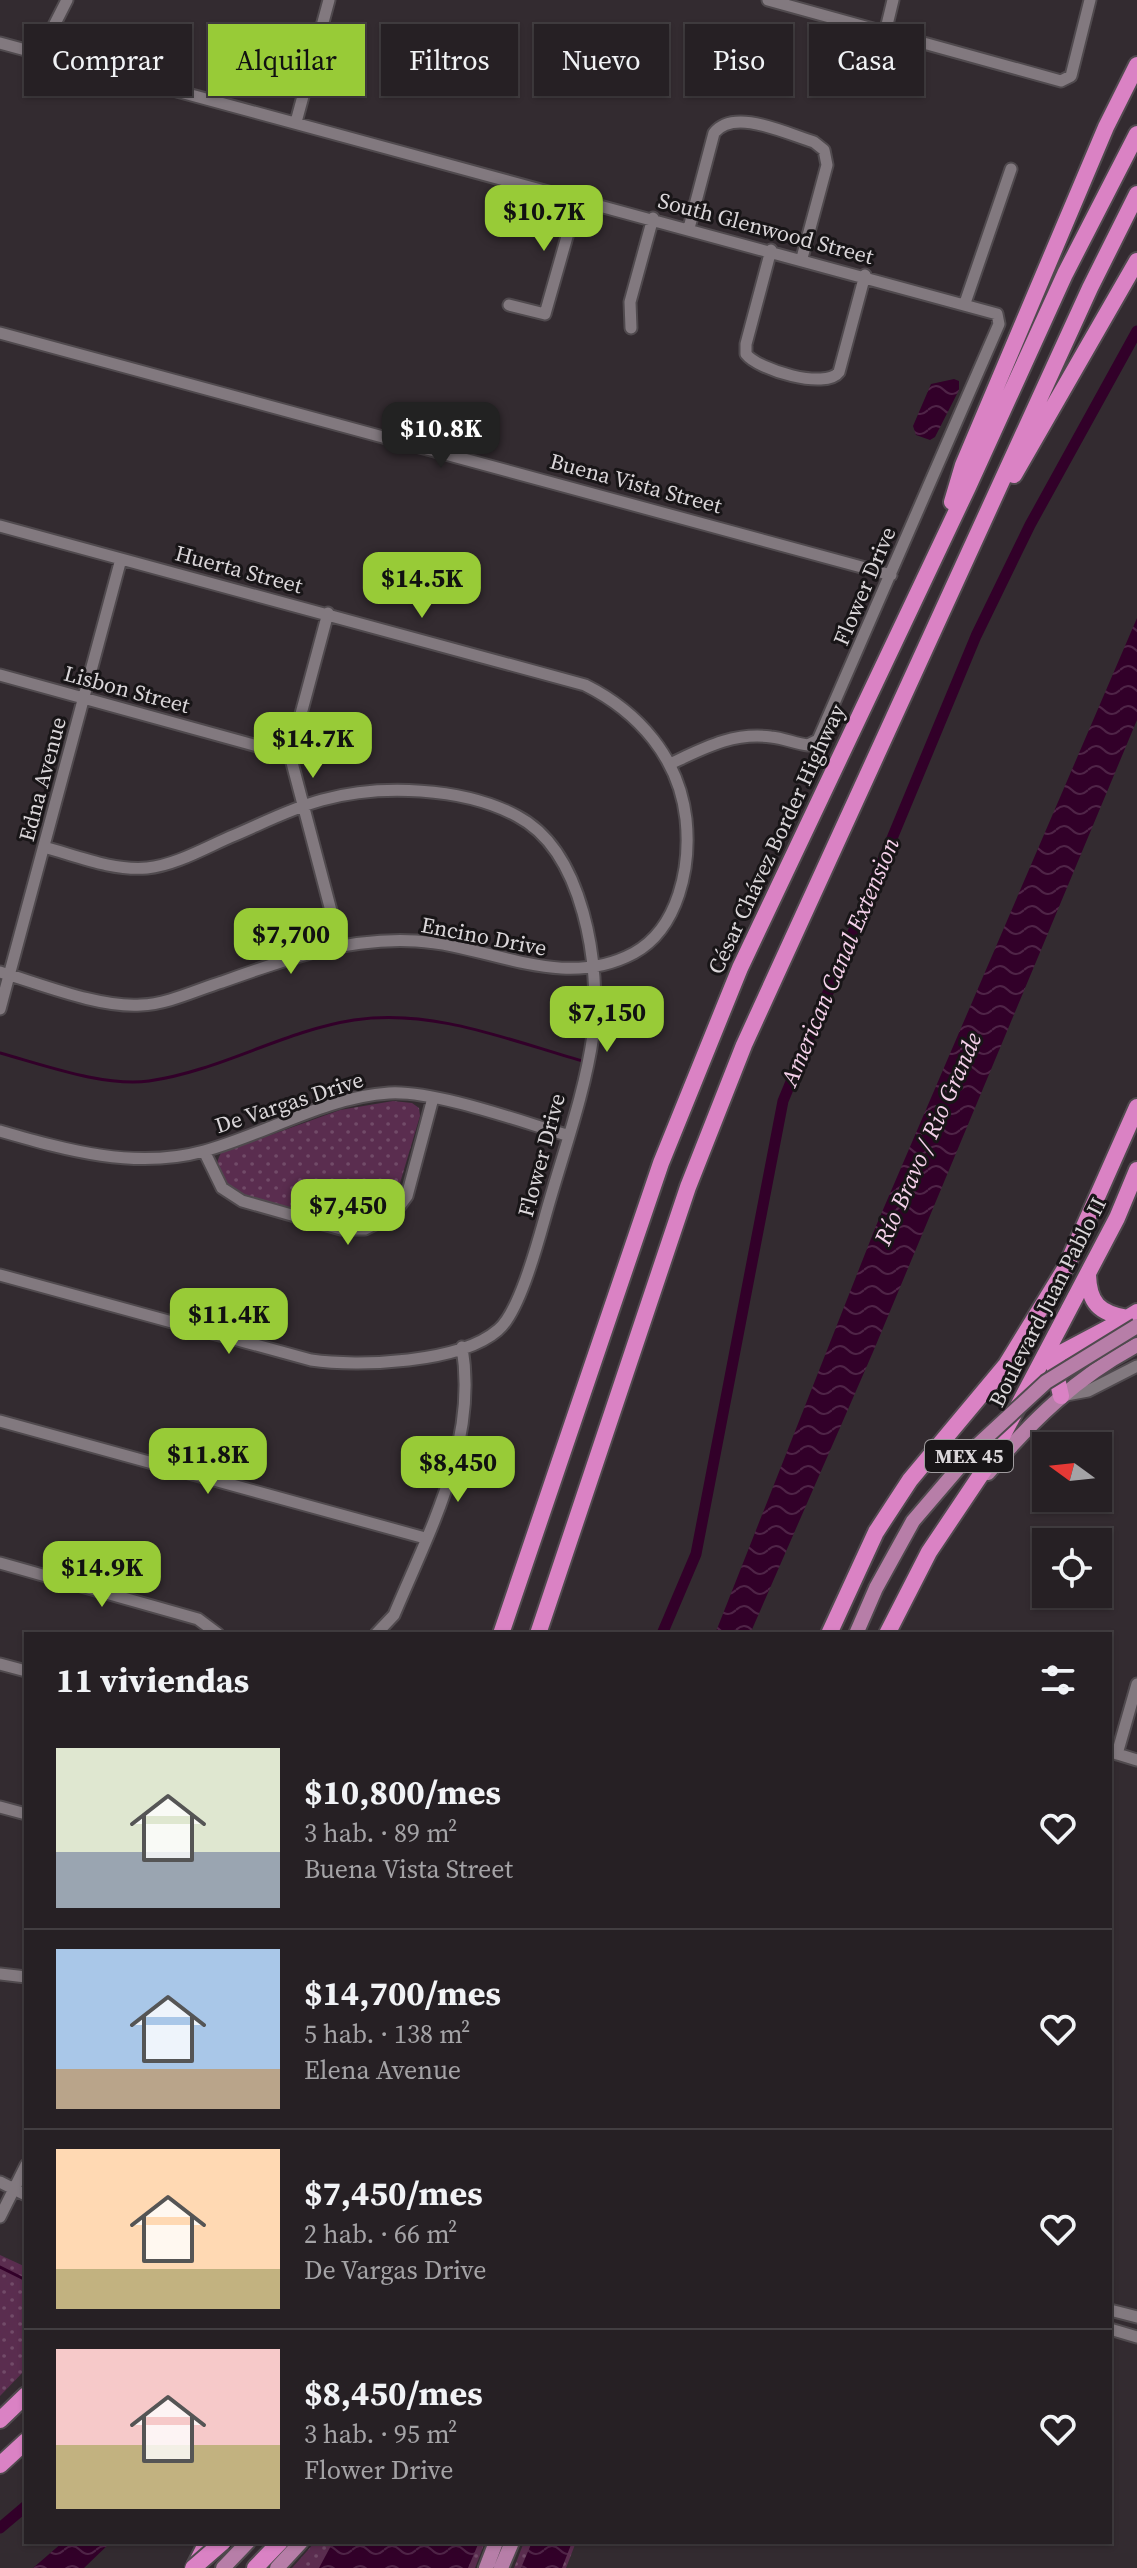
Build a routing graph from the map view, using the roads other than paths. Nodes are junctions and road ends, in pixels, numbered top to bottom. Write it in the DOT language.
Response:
graph roads {
  1 [pos="67,0"];
  2 [pos="329,0"];
  3 [pos="768,0"];
  4 [pos="893,0"];
  5 [pos="1090,0"];
  6 [pos="55,24"];
  7 [pos="853,24"];
  8 [pos="887,24"];
  9 [pos="0,43"];
  10 [pos="924,43"];
  11 [pos="24,49"];
  12 [pos="1137,65"];
  13 [pos="192,94"];
  14 [pos="296,122"];
  15 [pos="1137,134"];
  16 [pos="1011,169"];
  17 [pos="1137,194"];
  18 [pos="578,198"];
  19 [pos="653,218"];
  20 [pos="689,228"];
  21 [pos="771,250"];
  22 [pos="802,258"];
  23 [pos="1137,261"];
  24 [pos="865,275"];
  25 [pos="965,303"];
  26 [pos="509,305"];
  27 [pos="631,328"];
  28 [pos="0,333"];
  29 [pos="0,526"];
  30 [pos="937,548"];
  31 [pos="121,559"];
  32 [pos="891,575"];
  33 [pos="955,581"];
  34 [pos="328,613"];
  35 [pos="0,675"];
  36 [pos="85,698"];
  37 [pos="290,755"];
  38 [pos="670,764"];
  39 [pos="302,806"];
  40 [pos="44,847"];
  41 [pos="340,945"];
  42 [pos="591,966"];
  43 [pos="5,974"];
  44 [pos="0,1009"];
  45 [pos="433,1098"];
  46 [pos="1137,1107"];
  47 [pos="0,1131"];
  48 [pos="567,1135"];
  49 [pos="204,1151"];
  50 [pos="1137,1170"];
  51 [pos="1088,1273"];
  52 [pos="0,1275"];
  53 [pos="1134,1318"];
  54 [pos="1137,1345"];
  55 [pos="462,1347"];
  56 [pos="1137,1366"];
  57 [pos="1061,1396"];
  58 [pos="0,1421"];
  59 [pos="970,1495"];
  60 [pos="425,1538"];
  61 [pos="0,1563"];
  62 [pos="215,1632"];
  63 [pos="378,1632"];
  64 [pos="502,1632"];
  65 [pos="539,1632"];
  66 [pos="830,1632"];
  67 [pos="857,1632"];
  68 [pos="888,1632"];
  69 [pos="0,1664"];
  70 [pos="24,1670"];
  71 [pos="1137,1684"];
  72 [pos="1114,1753"];
  73 [pos="1137,1760"];
  74 [pos="0,1807"];
  75 [pos="24,1813"];
  76 [pos="0,1974"];
  77 [pos="24,1977"];
  78 [pos="24,2169"];
  79 [pos="0,2182"];
  80 [pos="14,2189"];
  81 [pos="24,2194"];
  82 [pos="0,2217"];
  83 [pos="1112,2311"];
  84 [pos="1137,2317"];
  85 [pos="1112,2330"];
  86 [pos="1137,2337"];
  87 [pos="24,2397"];
  88 [pos="0,2420"];
  89 [pos="24,2443"];
  90 [pos="0,2465"];
  91 [pos="206,2544"];
  92 [pos="221,2544"];
  93 [pos="246,2544"];
  94 [pos="278,2544"];
  95 [pos="299,2544"];
  96 [pos="495,2544"];
  97 [pos="511,2544"];
  98 [pos="193,2568"];
  99 [pos="223,2568"];
  100 [pos="255,2568"];
  101 [pos="277,2568"];
  102 [pos="486,2568"];
  103 [pos="501,2568"];
  1 -- 6 [label="street"];
  2 -- 14 [label="street"];
  3 -- 7 [label="street"];
  4 -- 8 [label="street"];
  5 -- 10 [label="street"];
  9 -- 11 [label="street, South Glenwood Street"];
  12 -- 30 [label="highway"];
  13 -- 14 [label="street, South Glenwood Street"];
  14 -- 18 [label="street, South Glenwood Street"];
  15 -- 30 [label="highway, César Chávez Border Highway"];
  16 -- 25 [label="street"];
  17 -- 33 [label="highway"];
  18 -- 19 [label="street, South Glenwood Street"];
  18 -- 26 [label="street"];
  19 -- 20 [label="street, South Glenwood Street"];
  19 -- 27 [label="street"];
  20 -- 21 [label="street, South Glenwood Street"];
  20 -- 22 [label="street"];
  21 -- 22 [label="street, South Glenwood Street"];
  21 -- 24 [label="street"];
  22 -- 24 [label="street, South Glenwood Street"];
  23 -- 33 [label="highway"];
  24 -- 25 [label="street, South Glenwood Street"];
  25 -- 32 [label="street, Flower Drive"];
  28 -- 32 [label="street, Buena Vista Street"];
  29 -- 31 [label="street, Huerta Street"];
  30 -- 64 [label="highway, César Chávez Border Highway"];
  31 -- 34 [label="street, Huerta Street"];
  31 -- 36 [label="street, Edna Avenue"];
  32 -- 38 [label="street, Flower Drive"];
  33 -- 65 [label="highway"];
  34 -- 37 [label="street"];
  34 -- 38 [label="street, Huerta Street"];
  35 -- 36 [label="street, Lisbon Street"];
  36 -- 37 [label="street, Lisbon Street"];
  36 -- 40 [label="street, Edna Avenue"];
  37 -- 39 [label="street"];
  38 -- 42 [label="street"];
  39 -- 40 [label="street, Flower Drive"];
  39 -- 41 [label="street"];
  39 -- 42 [label="street, Flower Drive"];
  40 -- 43 [label="street, Edna Avenue"];
  41 -- 42 [label="street, Encino Drive"];
  41 -- 43 [label="street, Encino Drive"];
  42 -- 48 [label="street, Flower Drive"];
  43 -- 44 [label="street, Edna Avenue"];
  45 -- 48 [label="street, De Vargas Drive"];
  45 -- 49 [label="street, De Vargas Drive"];
  45 -- 49 [label="street, De Vargas Drive"];
  46 -- 66 [label="highway, Boulevard Juan Pablo II"];
  47 -- 49 [label="street, De Vargas Drive"];
  48 -- 55 [label="street, Flower Drive"];
  50 -- 51 [label="highway, Boulevard Juan Pablo II"];
  51 -- 53 [label="highway"];
  51 -- 59 [label="highway, Boulevard Juan Pablo II"];
  52 -- 55 [label="street, Flower Drive"];
  53 -- 57 [label="highway"];
  53 -- 67 [label="main road, MEX 45, bridge"];
  54 -- 57 [label="main road, MEX 45"];
  55 -- 60 [label="street"];
  56 -- 57 [label="street"];
  57 -- 59 [label="main road, MEX 45"];
  58 -- 60 [label="street"];
  59 -- 68 [label="highway, MEX 45"];
  60 -- 63 [label="street"];
  61 -- 62 [label="street"];
  69 -- 70 [label="street"];
  71 -- 72 [label="street"];
  72 -- 73 [label="street"];
  74 -- 75 [label="street"];
  76 -- 77 [label="street"];
  78 -- 80 [label="street"];
  79 -- 80 [label="street"];
  80 -- 81 [label="street"];
  80 -- 82 [label="street"];
  83 -- 84 [label="street"];
  85 -- 86 [label="street"];
  87 -- 88 [label="highway"];
  89 -- 90 [label="highway"];
  91 -- 98 [label="highway"];
  92 -- 98 [label="highway, bridge"];
  93 -- 99 [label="main road"];
  94 -- 100 [label="highway"];
  95 -- 101 [label="main road"];
  96 -- 102 [label="main road"];
  97 -- 103 [label="main road"];
}
